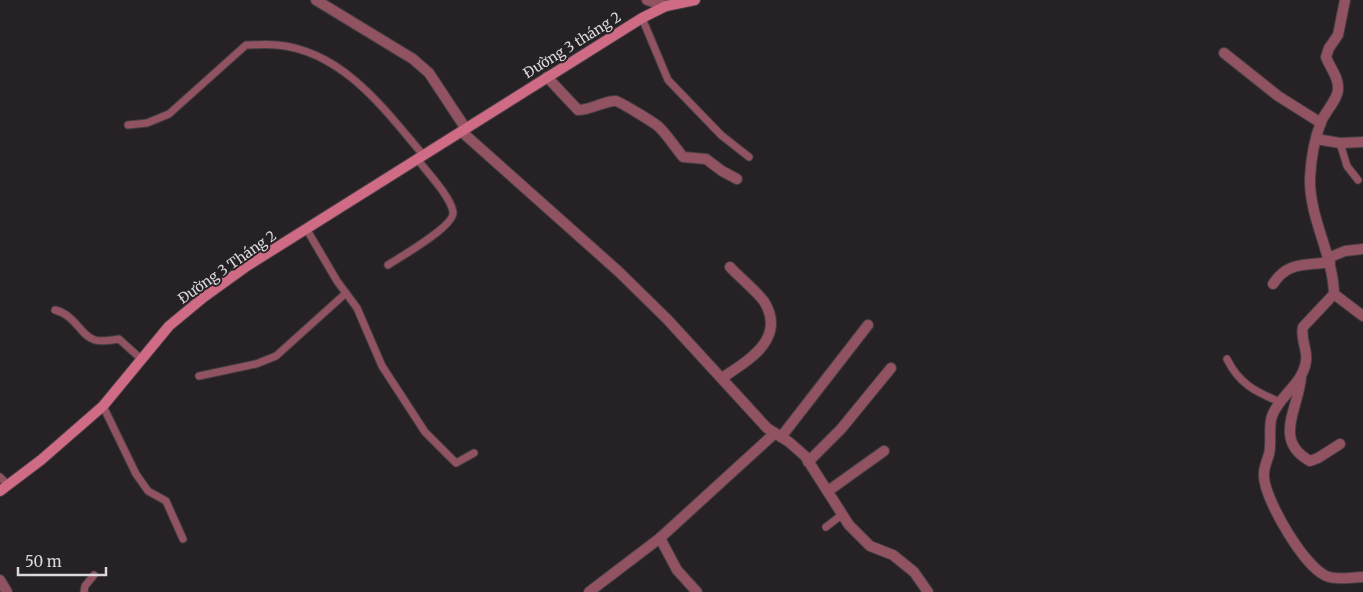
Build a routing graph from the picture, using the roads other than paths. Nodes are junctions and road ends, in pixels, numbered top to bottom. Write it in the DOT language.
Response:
graph roads {
  1 [pos="316,0"];
  2 [pos="646,0"];
  3 [pos="695,0"];
  4 [pos="1345,0"];
  5 [pos="666,6"];
  6 [pos="642,18"];
  7 [pos="1224,54"];
  8 [pos="547,77"];
  9 [pos="479,122"];
  10 [pos="1321,122"];
  11 [pos="128,125"];
  12 [pos="464,131"];
  13 [pos="1316,139"];
  14 [pos="1363,142"];
  15 [pos="1340,143"];
  16 [pos="749,157"];
  17 [pos="421,158"];
  18 [pos="737,179"];
  19 [pos="1358,180"];
  20 [pos="307,230"];
  21 [pos="1363,249"];
  22 [pos="1329,260"];
  23 [pos="388,266"];
  24 [pos="730,267"];
  25 [pos="1273,284"];
  26 [pos="346,293"];
  27 [pos="1334,294"];
  28 [pos="55,310"];
  29 [pos="1363,316"];
  30 [pos="868,325"];
  31 [pos="140,358"];
  32 [pos="1227,359"];
  33 [pos="892,368"];
  34 [pos="1302,373"];
  35 [pos="199,376"];
  36 [pos="722,378"];
  37 [pos="1280,402"];
  38 [pos="103,406"];
  39 [pos="778,435"];
  40 [pos="1340,444"];
  41 [pos="884,451"];
  42 [pos="474,453"];
  43 [pos="808,462"];
  44 [pos="0,477"];
  45 [pos="4,488"];
  46 [pos="828,491"];
  47 [pos="843,514"];
  48 [pos="826,527"];
  49 [pos="660,538"];
  50 [pos="183,539"];
  51 [pos="94,575"];
  52 [pos="1363,576"];
  53 [pos="0,580"];
  54 [pos="7,592"];
  55 [pos="84,592"];
  56 [pos="589,592"];
  57 [pos="697,592"];
  58 [pos="928,592"];
  1 -- 12 [label="street"];
  2 -- 5 [label="street"];
  3 -- 5 [label="main road, Đường 3 tháng 2"];
  4 -- 10 [label="street"];
  5 -- 6 [label="main road, Đường 3 tháng 2"];
  6 -- 8 [label="main road, Đường 3 tháng 2"];
  6 -- 16 [label="lane"];
  7 -- 10 [label="street"];
  8 -- 9 [label="main road, Đường 3 tháng 2"];
  8 -- 18 [label="street"];
  9 -- 12 [label="main road, Đường 3 Tháng 2"];
  10 -- 13 [label="street"];
  11 -- 17 [label="lane"];
  12 -- 17 [label="main road, Đường 3 Tháng 2"];
  12 -- 36 [label="street"];
  13 -- 15 [label="street"];
  13 -- 22 [label="street"];
  14 -- 15 [label="street"];
  15 -- 19 [label="lane"];
  17 -- 20 [label="main road, Đường 3 Tháng 2"];
  17 -- 23 [label="lane"];
  20 -- 26 [label="lane"];
  20 -- 31 [label="main road, Đường 3 Tháng 2"];
  21 -- 22 [label="street"];
  22 -- 25 [label="street"];
  22 -- 27 [label="street"];
  24 -- 36 [label="street"];
  26 -- 35 [label="lane"];
  26 -- 42 [label="lane"];
  27 -- 29 [label="street"];
  27 -- 34 [label="street"];
  28 -- 31 [label="lane"];
  30 -- 39 [label="street"];
  31 -- 38 [label="main road, Đường 3 Tháng 2"];
  32 -- 37 [label="lane"];
  33 -- 43 [label="street"];
  34 -- 37 [label="street"];
  34 -- 40 [label="street"];
  36 -- 39 [label="street"];
  37 -- 52 [label="street"];
  38 -- 45 [label="main road, Đường 3 Tháng 2"];
  38 -- 50 [label="lane"];
  39 -- 43 [label="street"];
  39 -- 49 [label="street"];
  41 -- 46 [label="street"];
  43 -- 46 [label="street"];
  44 -- 45 [label="lane"];
  46 -- 47 [label="street"];
  47 -- 48 [label="lane"];
  47 -- 58 [label="street"];
  49 -- 56 [label="street"];
  49 -- 57 [label="street"];
  51 -- 55 [label="lane"];
  53 -- 54 [label="street"];
}
